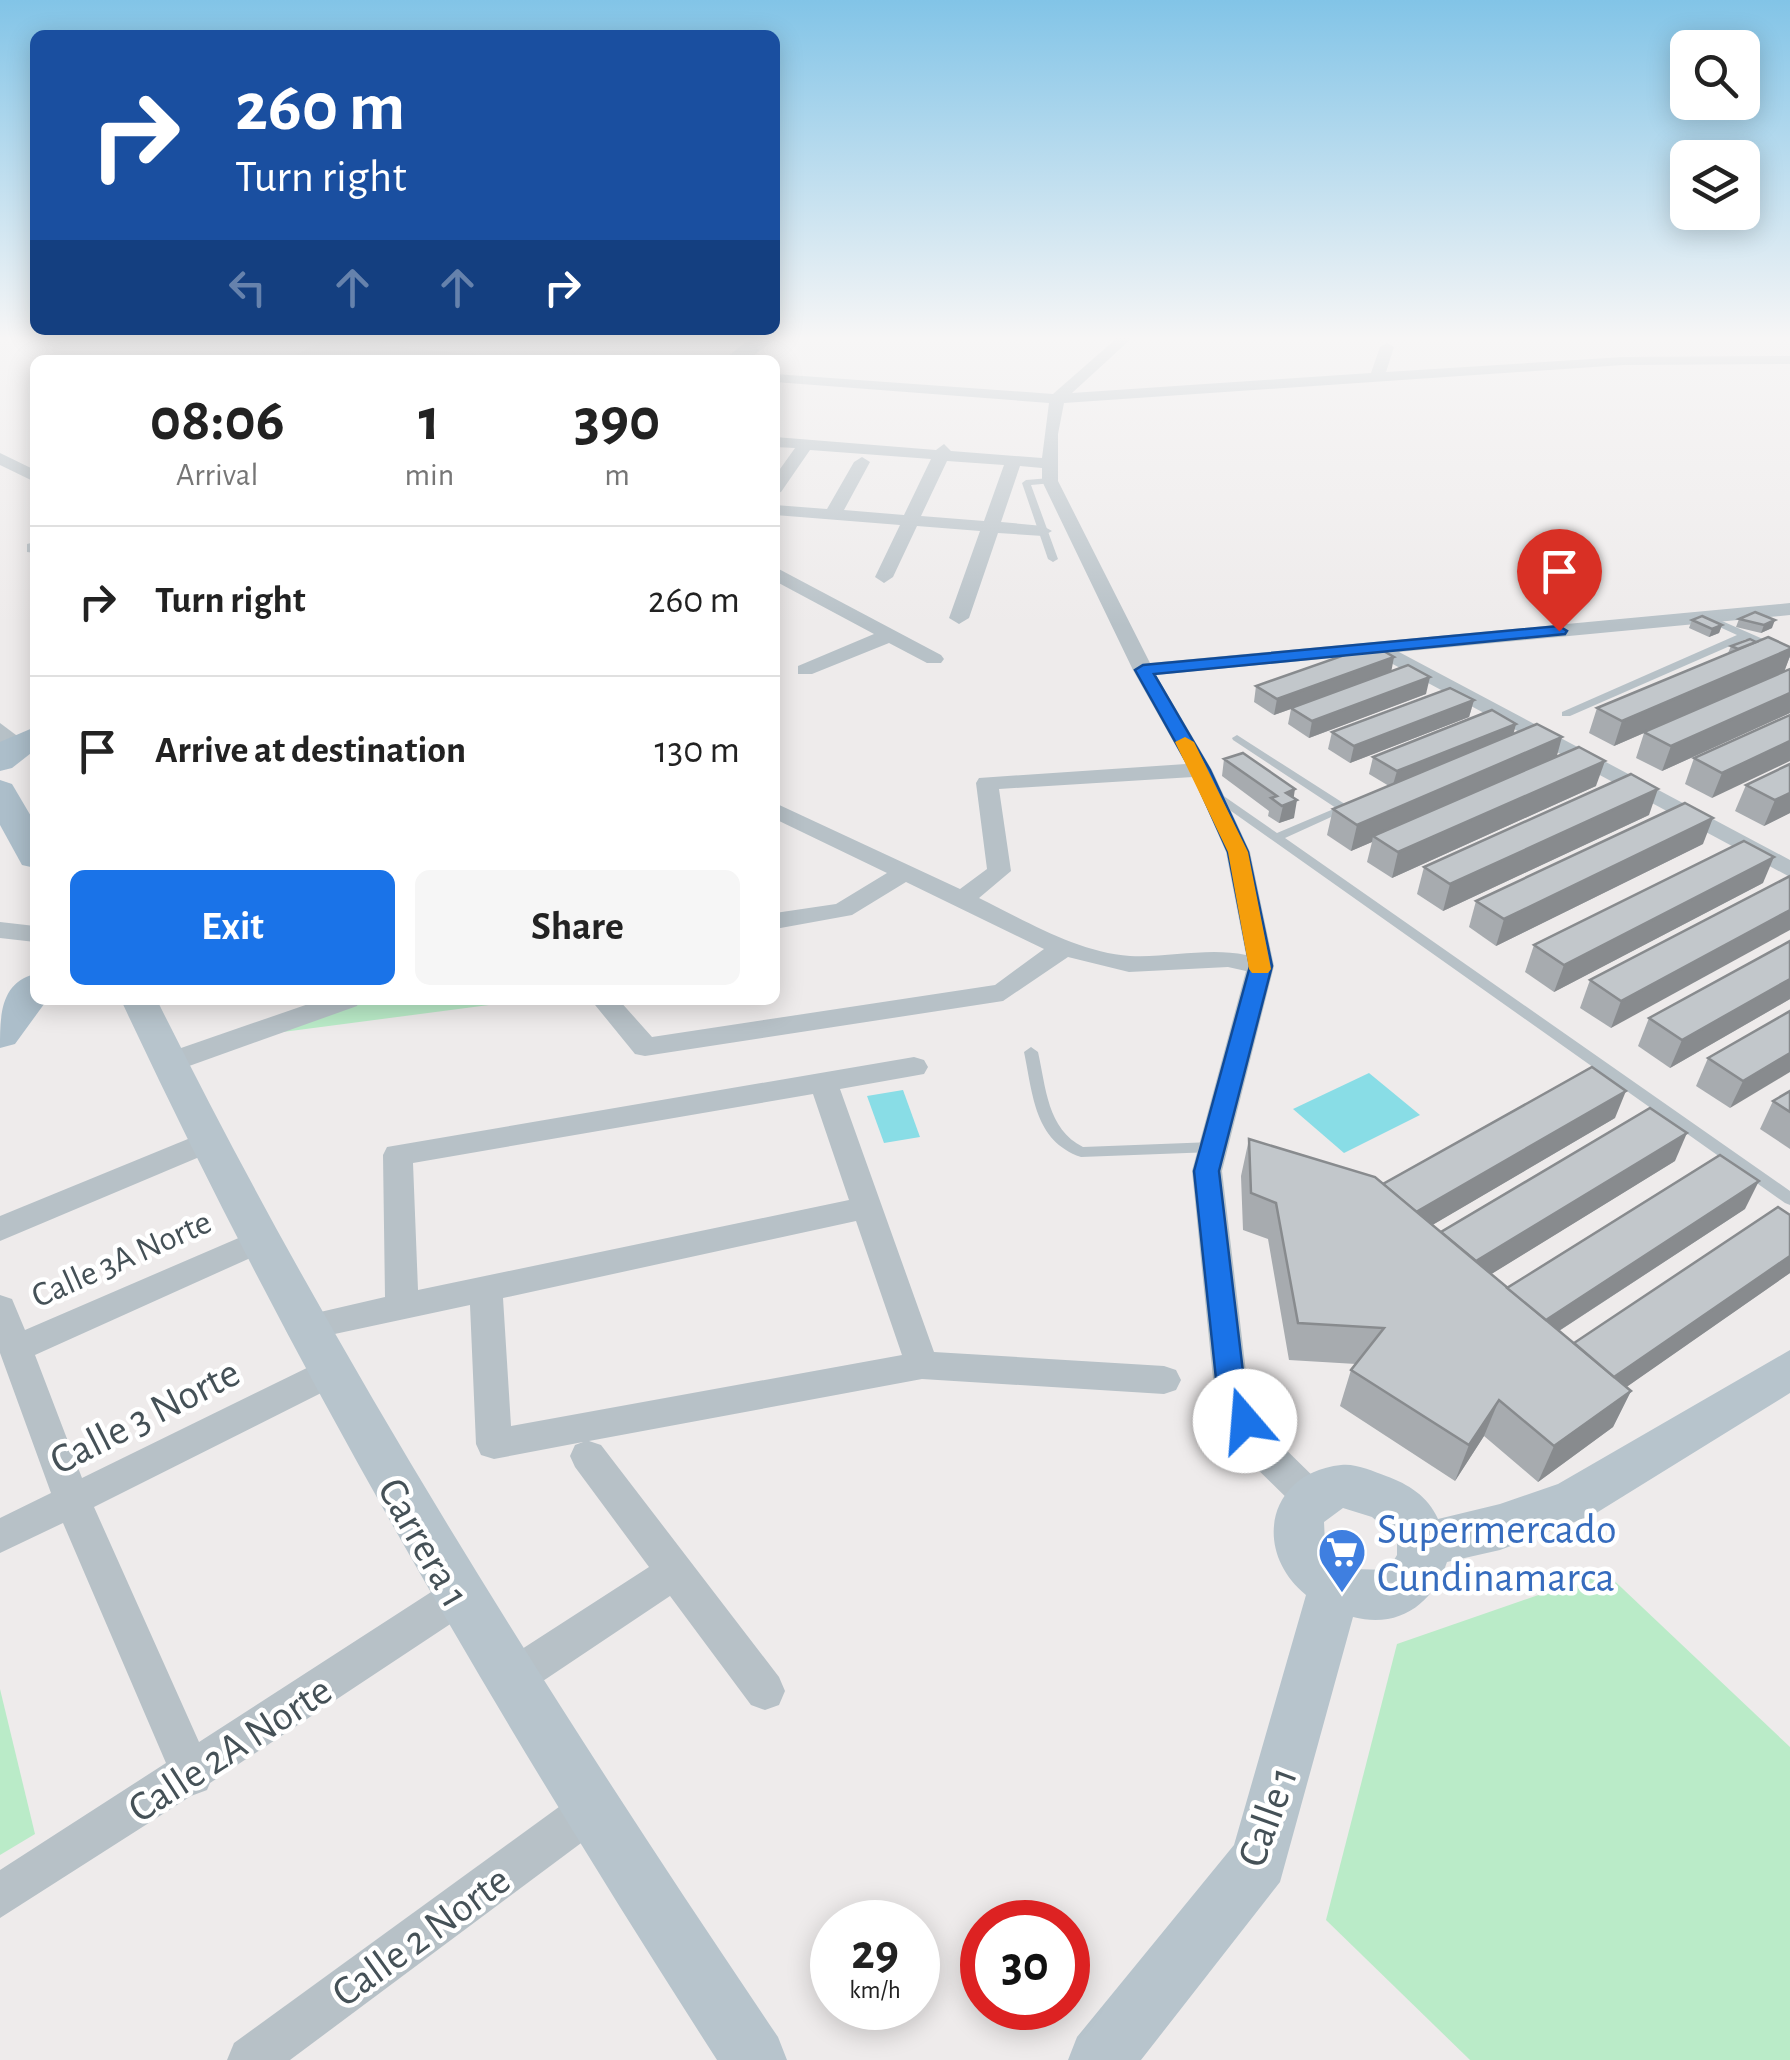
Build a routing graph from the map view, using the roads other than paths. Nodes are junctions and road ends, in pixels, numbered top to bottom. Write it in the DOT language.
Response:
graph roads {
  1 [pos="1050,434"];
  2 [pos="780,443"];
  3 [pos="802,450"];
  4 [pos="940,457"];
  5 [pos="0,458"];
  6 [pos="869,458"];
  7 [pos="1011,467"];
  8 [pos="1051,472"];
  9 [pos="30,474"];
  10 [pos="780,481"];
  11 [pos="780,510"];
  12 [pos="834,514"];
  13 [pos="911,520"];
  14 [pos="988,527"];
  15 [pos="1043,531"];
  16 [pos="1053,559"];
  17 [pos="780,576"];
  18 [pos="884,577"];
  19 [pos="1790,609"];
  20 [pos="1703,616"];
  21 [pos="959,618"];
  22 [pos="890,635"];
  23 [pos="1746,636"];
  24 [pos="1380,648"];
  25 [pos="1790,655"];
  26 [pos="934,659"];
  27 [pos="805,670"];
  28 [pos="1143,670"];
  29 [pos="1566,714"];
  30 [pos="1237,738"];
  31 [pos="1206,781"];
  32 [pos="0,791"];
  33 [pos="780,812"];
  34 [pos="1278,837"];
  35 [pos="30,848"];
  36 [pos="1790,870"];
  37 [pos="906,872"];
  38 [pos="964,898"];
  39 [pos="780,920"];
  40 [pos="0,930"];
  41 [pos="30,933"];
  42 [pos="1063,948"];
  43 [pos="1261,966"];
  44 [pos="30,994"];
  45 [pos="141,1005"];
  46 [pos="333,1005"];
  47 [pos="608,1005"];
  48 [pos="0,1034"];
  49 [pos="1031,1052"];
  50 [pos="168,1064"];
  51 [pos="914,1067"];
  52 [pos="824,1082"];
  53 [pos="205,1143"];
  54 [pos="1213,1147"];
  55 [pos="1790,1200"];
  56 [pos="870,1207"];
  57 [pos="0,1229"];
  58 [pos="256,1242"];
  59 [pos="486,1288"];
  60 [pos="402,1305"];
  61 [pos="0,1308"];
  62 [pos="302,1328"];
  63 [pos="17,1348"];
  64 [pos="922,1366"];
  65 [pos="1790,1369"];
  66 [pos="328,1373"];
  67 [pos="1164,1380"];
  68 [pos="588,1456"];
  69 [pos="1310,1498"];
  70 [pos="72,1502"];
  71 [pos="0,1536"];
  72 [pos="1423,1544"];
  73 [pos="676,1571"];
  74 [pos="1336,1587"];
  75 [pos="456,1598"];
  76 [pos="508,1681"];
  77 [pos="764,1691"];
  78 [pos="192,1775"];
  79 [pos="589,1810"];
  80 [pos="0,1896"];
  81 [pos="251,2060"];
  82 [pos="755,2060"];
  83 [pos="1100,2060"];
  1 -- 8 [label="street"];
  2 -- 3 [label="street"];
  3 -- 6 [label="street"];
  3 -- 10 [label="street"];
  4 -- 6 [label="street"];
  4 -- 7 [label="street"];
  4 -- 13 [label="street"];
  5 -- 9 [label="street"];
  6 -- 12 [label="street"];
  7 -- 8 [label="street"];
  7 -- 14 [label="street"];
  8 -- 15 [label="lane"];
  8 -- 28 [label="street"];
  11 -- 12 [label="street"];
  12 -- 13 [label="street"];
  13 -- 14 [label="street"];
  13 -- 18 [label="street"];
  14 -- 15 [label="street"];
  14 -- 21 [label="street"];
  15 -- 16 [label="lane"];
  17 -- 22 [label="street"];
  19 -- 20 [label="street"];
  20 -- 23 [label="lane"];
  20 -- 24 [label="street"];
  22 -- 26 [label="street"];
  22 -- 27 [label="street"];
  23 -- 25 [label="lane"];
  23 -- 29 [label="lane"];
  24 -- 28 [label="street"];
  24 -- 36 [label="street"];
  28 -- 31 [label="street"];
  30 -- 34 [label="lane"];
  31 -- 34 [label="lane"];
  31 -- 38 [label="street"];
  31 -- 43 [label="street"];
  32 -- 35 [label="main road"];
  33 -- 37 [label="street"];
  34 -- 55 [label="lane"];
  37 -- 38 [label="street"];
  37 -- 39 [label="street"];
  38 -- 42 [label="street"];
  40 -- 41 [label="street"];
  42 -- 43 [label="street"];
  42 -- 47 [label="street"];
  43 -- 54 [label="street"];
  44 -- 48 [label="main road"];
  45 -- 50 [label="street, Carrera 1"];
  46 -- 50 [label="street"];
  49 -- 54 [label="lane"];
  50 -- 53 [label="street, Carrera 1"];
  51 -- 52 [label="street"];
  52 -- 56 [label="street"];
  52 -- 60 [label="street"];
  53 -- 57 [label="street"];
  53 -- 58 [label="street, Carrera 1"];
  54 -- 69 [label="street"];
  56 -- 59 [label="street"];
  56 -- 64 [label="street"];
  58 -- 62 [label="street, Carrera 1"];
  58 -- 63 [label="street, Calle 3A Norte"];
  59 -- 60 [label="street"];
  59 -- 64 [label="street"];
  60 -- 62 [label="street"];
  61 -- 63 [label="street"];
  62 -- 66 [label="street, Carrera 1"];
  63 -- 70 [label="street"];
  64 -- 67 [label="street"];
  65 -- 72 [label="street"];
  66 -- 70 [label="street, Calle 3 Norte"];
  66 -- 75 [label="street, Carrera 1"];
  68 -- 73 [label="street"];
  69 -- 72 [label="street"];
  69 -- 74 [label="street"];
  70 -- 71 [label="street, Calle 3 Norte"];
  70 -- 78 [label="street"];
  72 -- 74 [label="street"];
  73 -- 76 [label="street"];
  73 -- 77 [label="street"];
  74 -- 83 [label="street, Calle 1"];
  75 -- 76 [label="street, Carrera 1"];
  75 -- 78 [label="street, Calle 2A Norte"];
  76 -- 79 [label="street, Carrera 1"];
  78 -- 80 [label="street, Calle 2A Norte"];
  79 -- 81 [label="street, Calle 2 Norte"];
  79 -- 82 [label="street, Carrera 1"];
}
